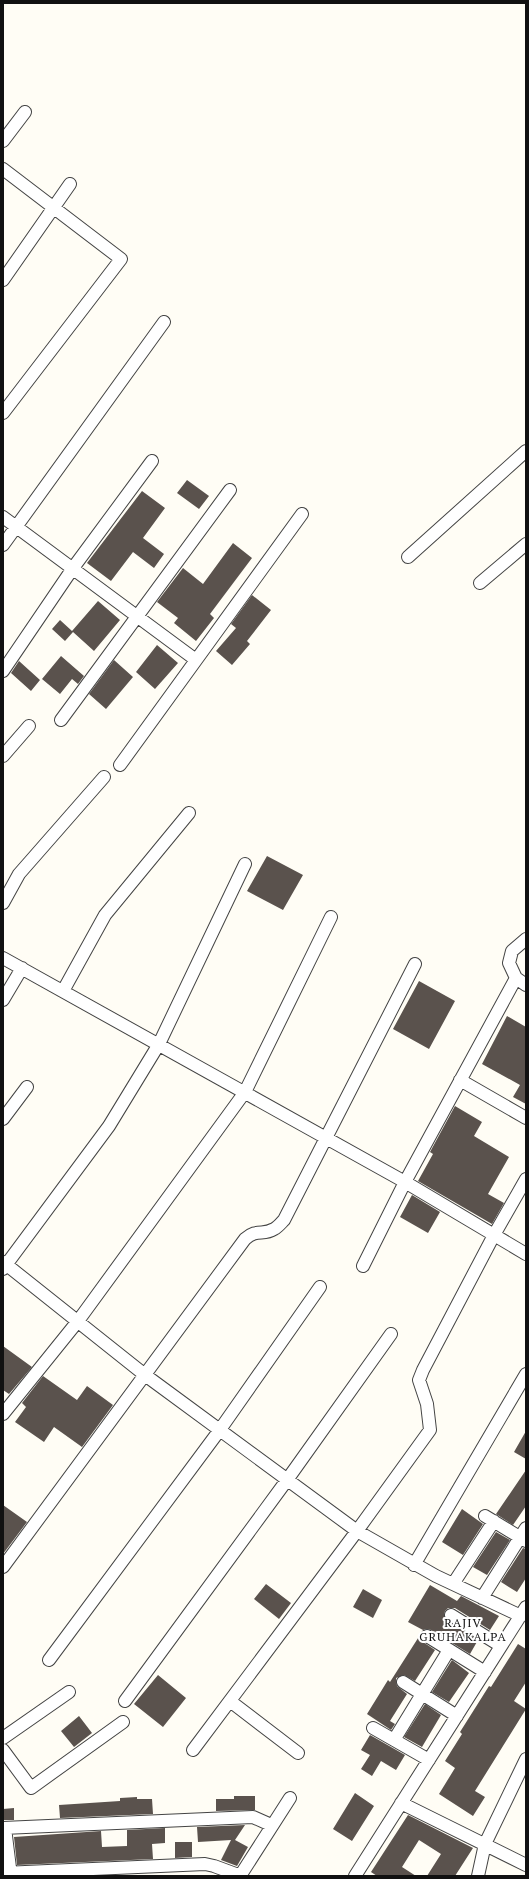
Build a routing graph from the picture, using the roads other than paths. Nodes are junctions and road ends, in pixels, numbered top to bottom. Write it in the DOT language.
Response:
graph roads {
  1 [pos="25,112"];
  2 [pos="3,141"];
  3 [pos="3,169"];
  4 [pos="70,184"];
  5 [pos="54,207"];
  6 [pos="3,280"];
  7 [pos="164,322"];
  8 [pos="3,413"];
  9 [pos="526,452"];
  10 [pos="152,461"];
  11 [pos="230,490"];
  12 [pos="302,514"];
  13 [pos="3,517"];
  14 [pos="16,527"];
  15 [pos="526,544"];
  16 [pos="3,546"];
  17 [pos="408,556"];
  18 [pos="73,568"];
  19 [pos="480,583"];
  20 [pos="137,616"];
  21 [pos="196,660"];
  22 [pos="3,671"];
  23 [pos="61,720"];
  24 [pos="29,726"];
  25 [pos="3,756"];
  26 [pos="120,765"];
  27 [pos="104,777"];
  28 [pos="189,813"];
  29 [pos="245,864"];
  30 [pos="3,903"];
  31 [pos="330,918"];
  32 [pos="526,939"];
  33 [pos="3,958"];
  34 [pos="415,964"];
  35 [pos="22,968"];
  36 [pos="521,982"];
  37 [pos="63,991"];
  38 [pos="3,1000"];
  39 [pos="159,1044"];
  40 [pos="460,1080"];
  41 [pos="27,1087"];
  42 [pos="245,1092"];
  43 [pos="526,1118"];
  44 [pos="3,1120"];
  45 [pos="326,1137"];
  46 [pos="405,1182"];
  47 [pos="524,1185"];
  48 [pos="494,1235"];
  49 [pos="526,1254"];
  50 [pos="4,1265"];
  51 [pos="363,1266"];
  52 [pos="320,1287"];
  53 [pos="78,1321"];
  54 [pos="391,1334"];
  55 [pos="526,1374"];
  56 [pos="145,1375"];
  57 [pos="3,1414"];
  58 [pos="219,1431"];
  59 [pos="287,1480"];
  60 [pos="357,1531"];
  61 [pos="524,1536"];
  62 [pos="414,1565"];
  63 [pos="3,1567"];
  64 [pos="454,1584"];
  65 [pos="482,1598"];
  66 [pos="524,1612"];
  67 [pos="451,1615"];
  68 [pos="427,1636"];
  69 [pos="501,1646"];
  70 [pos="449,1650"];
  71 [pos="49,1660"];
  72 [pos="485,1672"];
  73 [pos="403,1682"];
  74 [pos="69,1692"];
  75 [pos="422,1694"];
  76 [pos="125,1701"];
  77 [pos="230,1701"];
  78 [pos="457,1716"];
  79 [pos="123,1722"];
  80 [pos="373,1728"];
  81 [pos="3,1738"];
  82 [pos="394,1740"];
  83 [pos="3,1750"];
  84 [pos="193,1750"];
  85 [pos="298,1753"];
  86 [pos="526,1759"];
  87 [pos="429,1760"];
  88 [pos="290,1798"];
  89 [pos="401,1803"];
  90 [pos="271,1825"];
  91 [pos="4,1828"];
  92 [pos="484,1844"];
  93 [pos="526,1865"];
  94 [pos="8,1874"];
  95 [pos="240,1876"];
  96 [pos="355,1876"];
  97 [pos="478,1876"];
  1 -- 2 [label="street"];
  3 -- 5 [label="street"];
  4 -- 5 [label="street"];
  5 -- 6 [label="street"];
  5 -- 8 [label="street"];
  7 -- 14 [label="street"];
  9 -- 17 [label="street"];
  10 -- 18 [label="street"];
  11 -- 20 [label="street"];
  12 -- 21 [label="street"];
  13 -- 14 [label="street"];
  14 -- 16 [label="street"];
  14 -- 18 [label="street"];
  15 -- 19 [label="street"];
  18 -- 20 [label="street"];
  18 -- 22 [label="street"];
  20 -- 21 [label="street"];
  20 -- 23 [label="street"];
  21 -- 26 [label="street"];
  24 -- 25 [label="street"];
  27 -- 30 [label="street"];
  28 -- 37 [label="street"];
  29 -- 39 [label="street"];
  31 -- 42 [label="street"];
  32 -- 36 [label="street"];
  33 -- 35 [label="street"];
  34 -- 45 [label="street"];
  35 -- 37 [label="street"];
  35 -- 38 [label="street"];
  36 -- 40 [label="street"];
  37 -- 39 [label="street"];
  39 -- 42 [label="street"];
  39 -- 50 [label="street"];
  40 -- 43 [label="street"];
  40 -- 46 [label="street"];
  41 -- 44 [label="street"];
  42 -- 45 [label="street"];
  42 -- 53 [label="street"];
  45 -- 46 [label="street"];
  45 -- 56 [label="street"];
  46 -- 48 [label="street"];
  46 -- 51 [label="street"];
  47 -- 48 [label="street"];
  48 -- 49 [label="street"];
  48 -- 60 [label="street"];
  50 -- 53 [label="street"];
  52 -- 58 [label="street"];
  53 -- 56 [label="street"];
  53 -- 57 [label="street"];
  54 -- 59 [label="street"];
  55 -- 62 [label="street"];
  56 -- 58 [label="street"];
  56 -- 63 [label="street"];
  58 -- 59 [label="street"];
  58 -- 71 [label="street"];
  59 -- 60 [label="street"];
  59 -- 76 [label="street"];
  60 -- 62 [label="street"];
  60 -- 77 [label="street"];
  61 -- 64 [label="street"];
  61 -- 65 [label="street"];
  62 -- 64 [label="street"];
  64 -- 65 [label="street"];
  65 -- 66 [label="street"];
  66 -- 69 [label="street"];
  67 -- 69 [label="street"];
  68 -- 70 [label="street"];
  69 -- 72 [label="street"];
  70 -- 72 [label="street"];
  70 -- 75 [label="street"];
  72 -- 78 [label="street"];
  73 -- 75 [label="street"];
  74 -- 81 [label="street"];
  75 -- 78 [label="street"];
  75 -- 82 [label="street"];
  77 -- 84 [label="street"];
  77 -- 85 [label="street"];
  78 -- 87 [label="street"];
  79 -- 83 [label="street"];
  80 -- 82 [label="street"];
  82 -- 87 [label="street"];
  86 -- 92 [label="street"];
  87 -- 89 [label="street"];
  88 -- 90 [label="street"];
  89 -- 92 [label="street"];
  89 -- 96 [label="street"];
  90 -- 91 [label="street"];
  90 -- 95 [label="street"];
  91 -- 94 [label="street"];
  92 -- 93 [label="street"];
  92 -- 97 [label="street"];
  94 -- 95 [label="street"];
}
